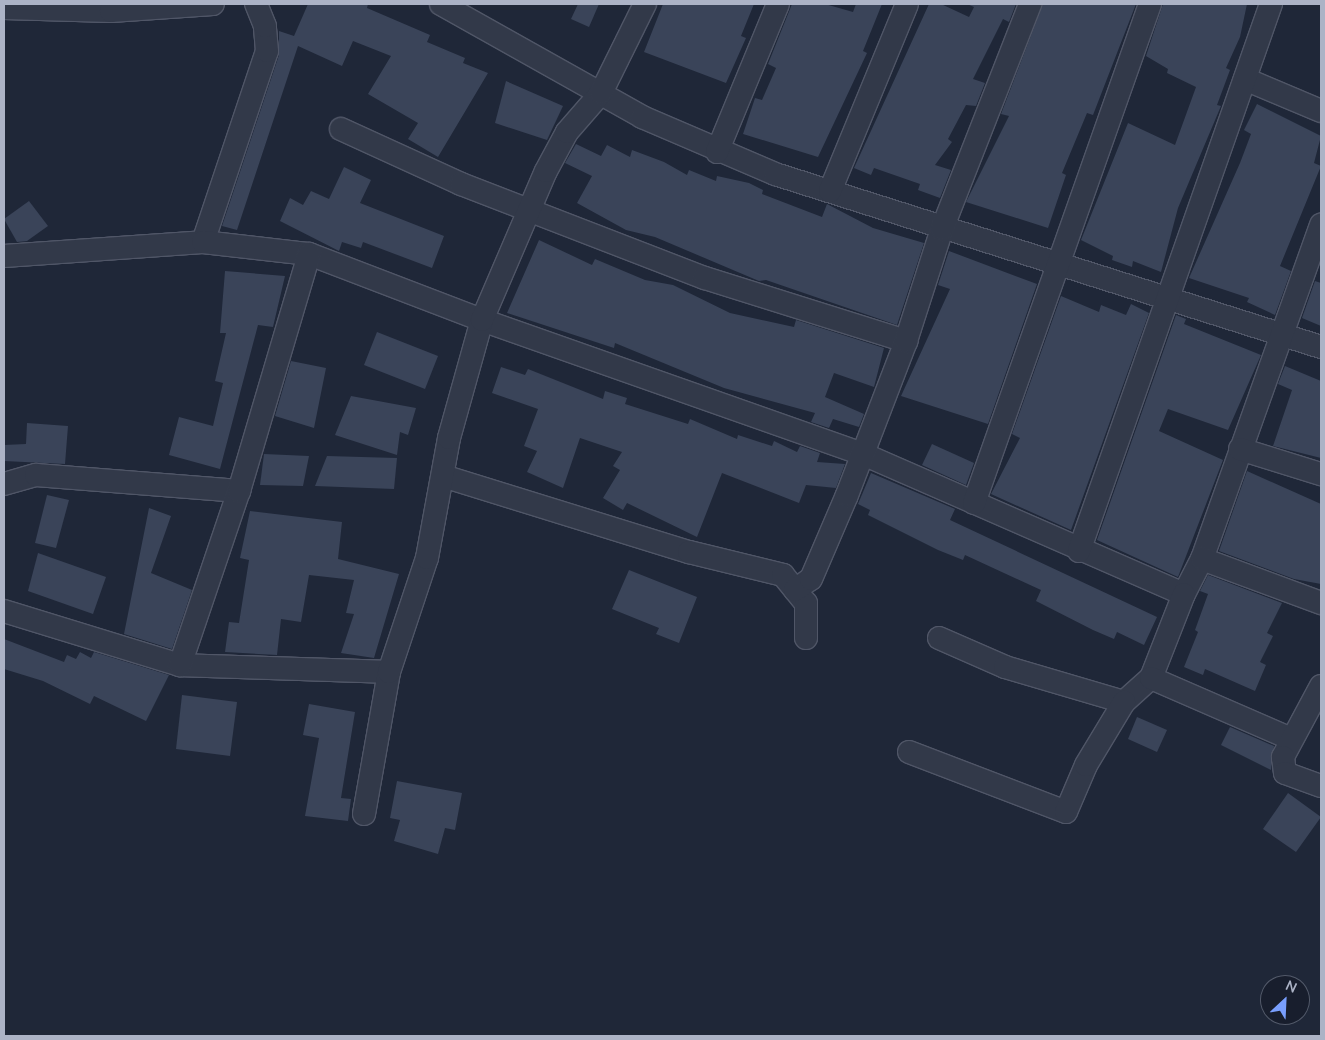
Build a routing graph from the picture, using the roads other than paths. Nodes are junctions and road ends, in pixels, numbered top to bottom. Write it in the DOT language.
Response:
graph roads {
  1 [pos="213,4"];
  2 [pos="256,4"];
  3 [pos="441,4"];
  4 [pos="645,4"];
  5 [pos="778,4"];
  6 [pos="907,4"];
  7 [pos="1030,4"];
  8 [pos="1150,4"];
  9 [pos="1271,4"];
  10 [pos="43,6"];
  11 [pos="4,8"];
  12 [pos="1244,79"];
  13 [pos="601,93"];
  14 [pos="1321,111"];
  15 [pos="341,129"];
  16 [pos="717,152"];
  17 [pos="830,191"];
  18 [pos="528,210"];
  19 [pos="1321,225"];
  20 [pos="942,230"];
  21 [pos="204,242"];
  22 [pos="309,254"];
  23 [pos="4,256"];
  24 [pos="1057,265"];
  25 [pos="1170,297"];
  26 [pos="482,320"];
  27 [pos="1280,332"];
  28 [pos="906,342"];
  29 [pos="1321,347"];
  30 [pos="1240,449"];
  31 [pos="863,454"];
  32 [pos="1321,474"];
  33 [pos="443,476"];
  34 [pos="4,484"];
  35 [pos="239,490"];
  36 [pos="974,503"];
  37 [pos="1079,551"];
  38 [pos="1202,560"];
  39 [pos="795,590"];
  40 [pos="1184,594"];
  41 [pos="1321,603"];
  42 [pos="4,611"];
  43 [pos="806,638"];
  44 [pos="939,638"];
  45 [pos="180,666"];
  46 [pos="389,672"];
  47 [pos="1151,678"];
  48 [pos="1321,686"];
  49 [pos="1124,702"];
  50 [pos="1291,739"];
  51 [pos="909,752"];
  52 [pos="1321,786"];
  53 [pos="364,814"];
  1 -- 10 [label="street"];
  2 -- 21 [label="street"];
  3 -- 13 [label="street"];
  4 -- 13 [label="street"];
  5 -- 16 [label="street"];
  6 -- 17 [label="street"];
  7 -- 20 [label="street"];
  8 -- 24 [label="street"];
  9 -- 12 [label="street"];
  10 -- 11 [label="street"];
  12 -- 14 [label="street"];
  12 -- 25 [label="street"];
  13 -- 16 [label="street"];
  13 -- 18 [label="street"];
  15 -- 18 [label="street"];
  16 -- 17 [label="street"];
  17 -- 20 [label="street"];
  18 -- 26 [label="street"];
  18 -- 28 [label="street"];
  19 -- 27 [label="street"];
  20 -- 24 [label="street"];
  20 -- 28 [label="street"];
  21 -- 22 [label="street"];
  21 -- 23 [label="street"];
  22 -- 26 [label="street"];
  22 -- 35 [label="street"];
  24 -- 25 [label="street"];
  24 -- 36 [label="street"];
  25 -- 27 [label="street"];
  25 -- 37 [label="street"];
  26 -- 31 [label="street"];
  26 -- 33 [label="street"];
  27 -- 29 [label="street"];
  27 -- 30 [label="street"];
  28 -- 31 [label="street"];
  30 -- 32 [label="street"];
  30 -- 38 [label="street"];
  31 -- 36 [label="street"];
  31 -- 39 [label="street"];
  33 -- 39 [label="street"];
  33 -- 46 [label="street"];
  34 -- 35 [label="street"];
  35 -- 45 [label="street"];
  36 -- 37 [label="street"];
  37 -- 40 [label="street"];
  38 -- 40 [label="street"];
  38 -- 41 [label="street"];
  39 -- 43 [label="street"];
  40 -- 47 [label="street"];
  42 -- 45 [label="street"];
  44 -- 49 [label="street"];
  45 -- 46 [label="street"];
  46 -- 53 [label="street"];
  47 -- 49 [label="street"];
  47 -- 50 [label="street"];
  48 -- 50 [label="street"];
  49 -- 51 [label="street"];
  50 -- 52 [label="street"];
}
